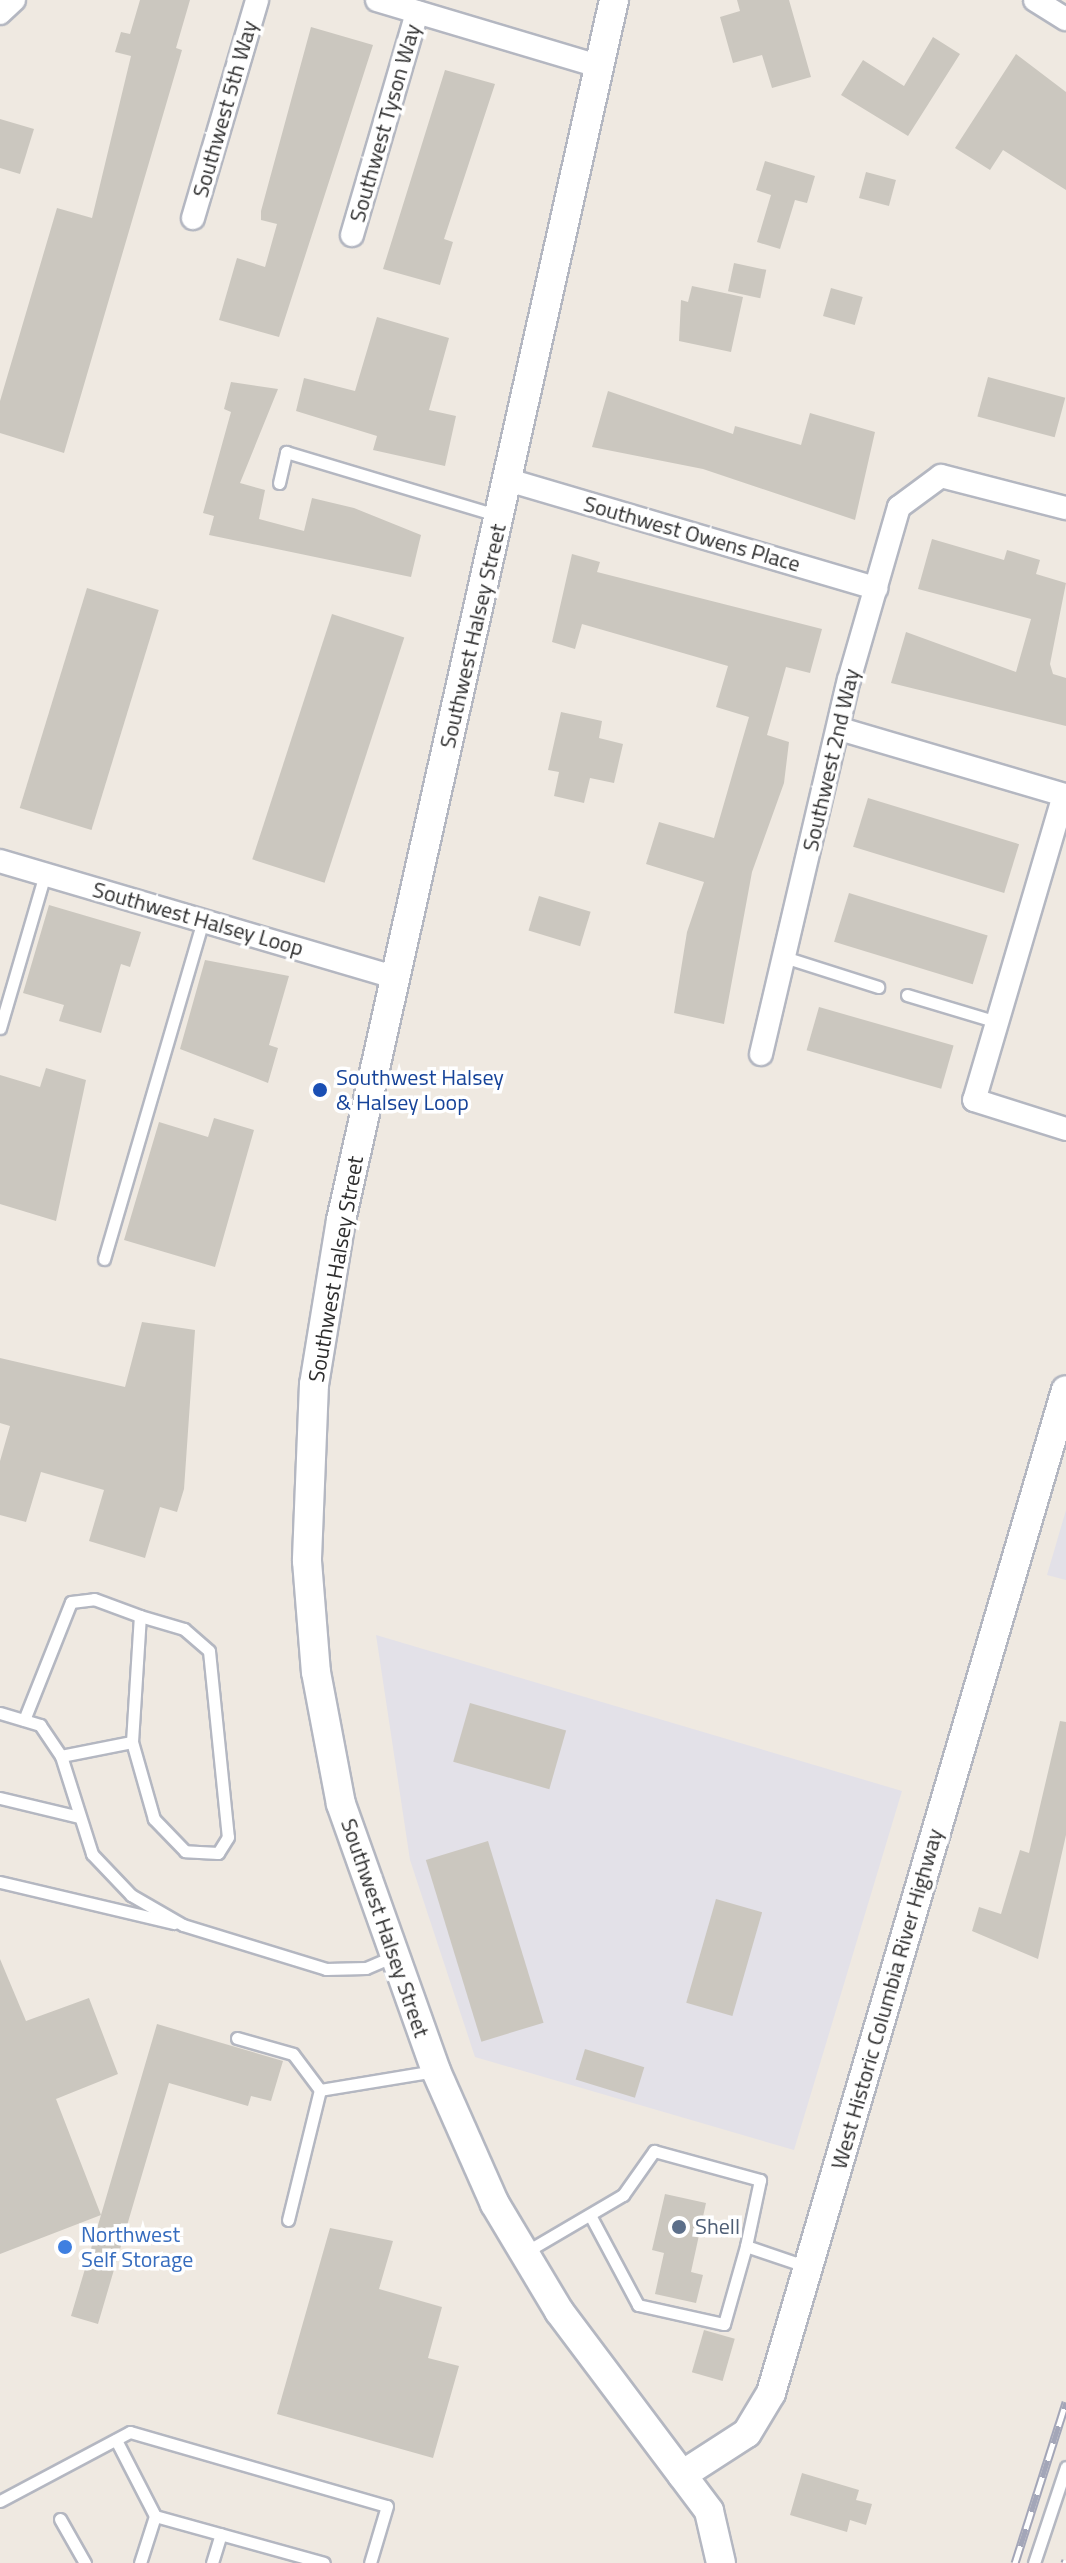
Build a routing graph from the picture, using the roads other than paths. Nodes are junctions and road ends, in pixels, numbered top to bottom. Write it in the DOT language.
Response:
graph roads {
  1 [pos="14,0"];
  2 [pos="257,0"];
  3 [pos="377,0"];
  4 [pos="614,0"];
  5 [pos="1035,0"];
  6 [pos="417,12"];
  7 [pos="0,13"];
  8 [pos="1066,19"];
  9 [pos="599,66"];
  10 [pos="193,218"];
  11 [pos="352,235"];
  12 [pos="508,480"];
  13 [pos="279,483"];
  14 [pos="1066,508"];
  15 [pos="499,517"];
  16 [pos="876,588"];
  17 [pos="840,729"];
  18 [pos="0,861"];
  19 [pos="45,874"];
  20 [pos="203,920"];
  21 [pos="784,957"];
  22 [pos="395,977"];
  23 [pos="878,987"];
  24 [pos="907,995"];
  25 [pos="997,1022"];
  26 [pos="0,1028"];
  27 [pos="761,1054"];
  28 [pos="1066,1129"];
  29 [pos="104,1259"];
  30 [pos="1066,1390"];
  31 [pos="140,1616"];
  32 [pos="0,1713"];
  33 [pos="24,1720"];
  34 [pos="132,1742"];
  35 [pos="61,1756"];
  36 [pos="0,1798"];
  37 [pos="79,1817"];
  38 [pos="0,1882"];
  39 [pos="183,1925"];
  40 [pos="392,1957"];
  41 [pos="237,2038"];
  42 [pos="436,2071"];
  43 [pos="320,2090"];
  44 [pos="590,2215"];
  45 [pos="288,2220"];
  46 [pos="746,2246"];
  47 [pos="524,2254"];
  48 [pos="809,2267"];
  49 [pos="116,2440"];
  50 [pos="1066,2467"];
  51 [pos="682,2475"];
  52 [pos="0,2501"];
  53 [pos="155,2516"];
  54 [pos="60,2519"];
  55 [pos="221,2534"];
  56 [pos="85,2563"];
  57 [pos="140,2563"];
  58 [pos="212,2563"];
  59 [pos="324,2563"];
  60 [pos="370,2563"];
  61 [pos="721,2563"];
  62 [pos="1034,2563"];
  1 -- 7 [label="street"];
  2 -- 10 [label="street, Southwest 5th Way"];
  3 -- 6 [label="street"];
  4 -- 9 [label="street, Southwest Halsey Street"];
  5 -- 8 [label="street"];
  6 -- 9 [label="street"];
  6 -- 11 [label="street, Southwest Tyson Way"];
  9 -- 12 [label="street, Southwest Halsey Street"];
  12 -- 15 [label="street, Southwest Halsey Street"];
  12 -- 16 [label="street, Southwest Owens Place"];
  13 -- 15 [label="lane"];
  14 -- 16 [label="street, Southwest 2nd Way"];
  15 -- 22 [label="street, Southwest Halsey Street"];
  16 -- 17 [label="street, Southwest 2nd Way"];
  17 -- 21 [label="street, Southwest 2nd Way"];
  17 -- 25 [label="street"];
  18 -- 19 [label="street, Southwest Halsey Loop"];
  19 -- 20 [label="street, Southwest Halsey Loop"];
  19 -- 26 [label="lane"];
  20 -- 22 [label="street, Southwest Halsey Loop"];
  20 -- 29 [label="lane"];
  21 -- 23 [label="lane"];
  21 -- 27 [label="street, Southwest 2nd Way"];
  22 -- 40 [label="street, Southwest Halsey Street"];
  24 -- 25 [label="lane"];
  25 -- 28 [label="street"];
  30 -- 48 [label="street, West Historic Columbia River Highway"];
  31 -- 33 [label="lane"];
  31 -- 34 [label="lane"];
  31 -- 34 [label="lane"];
  32 -- 33 [label="lane"];
  33 -- 35 [label="lane"];
  34 -- 35 [label="lane"];
  35 -- 37 [label="lane"];
  36 -- 37 [label="lane"];
  37 -- 39 [label="lane"];
  38 -- 39 [label="lane"];
  39 -- 40 [label="lane"];
  40 -- 42 [label="street, Southwest Halsey Street"];
  41 -- 43 [label="lane"];
  42 -- 43 [label="lane"];
  42 -- 47 [label="street, Southwest Halsey Street"];
  43 -- 45 [label="lane"];
  44 -- 46 [label="lane"];
  44 -- 46 [label="lane"];
  44 -- 47 [label="lane"];
  46 -- 48 [label="lane"];
  47 -- 51 [label="street, Southwest Halsey Street"];
  48 -- 51 [label="street, West Historic Columbia River Highway"];
  49 -- 52 [label="lane"];
  49 -- 53 [label="lane"];
  49 -- 60 [label="lane"];
  50 -- 62 [label="lane"];
  51 -- 61 [label="street"];
  53 -- 55 [label="lane"];
  53 -- 57 [label="lane"];
  54 -- 56 [label="lane"];
  55 -- 58 [label="lane"];
  55 -- 59 [label="lane"];
}
